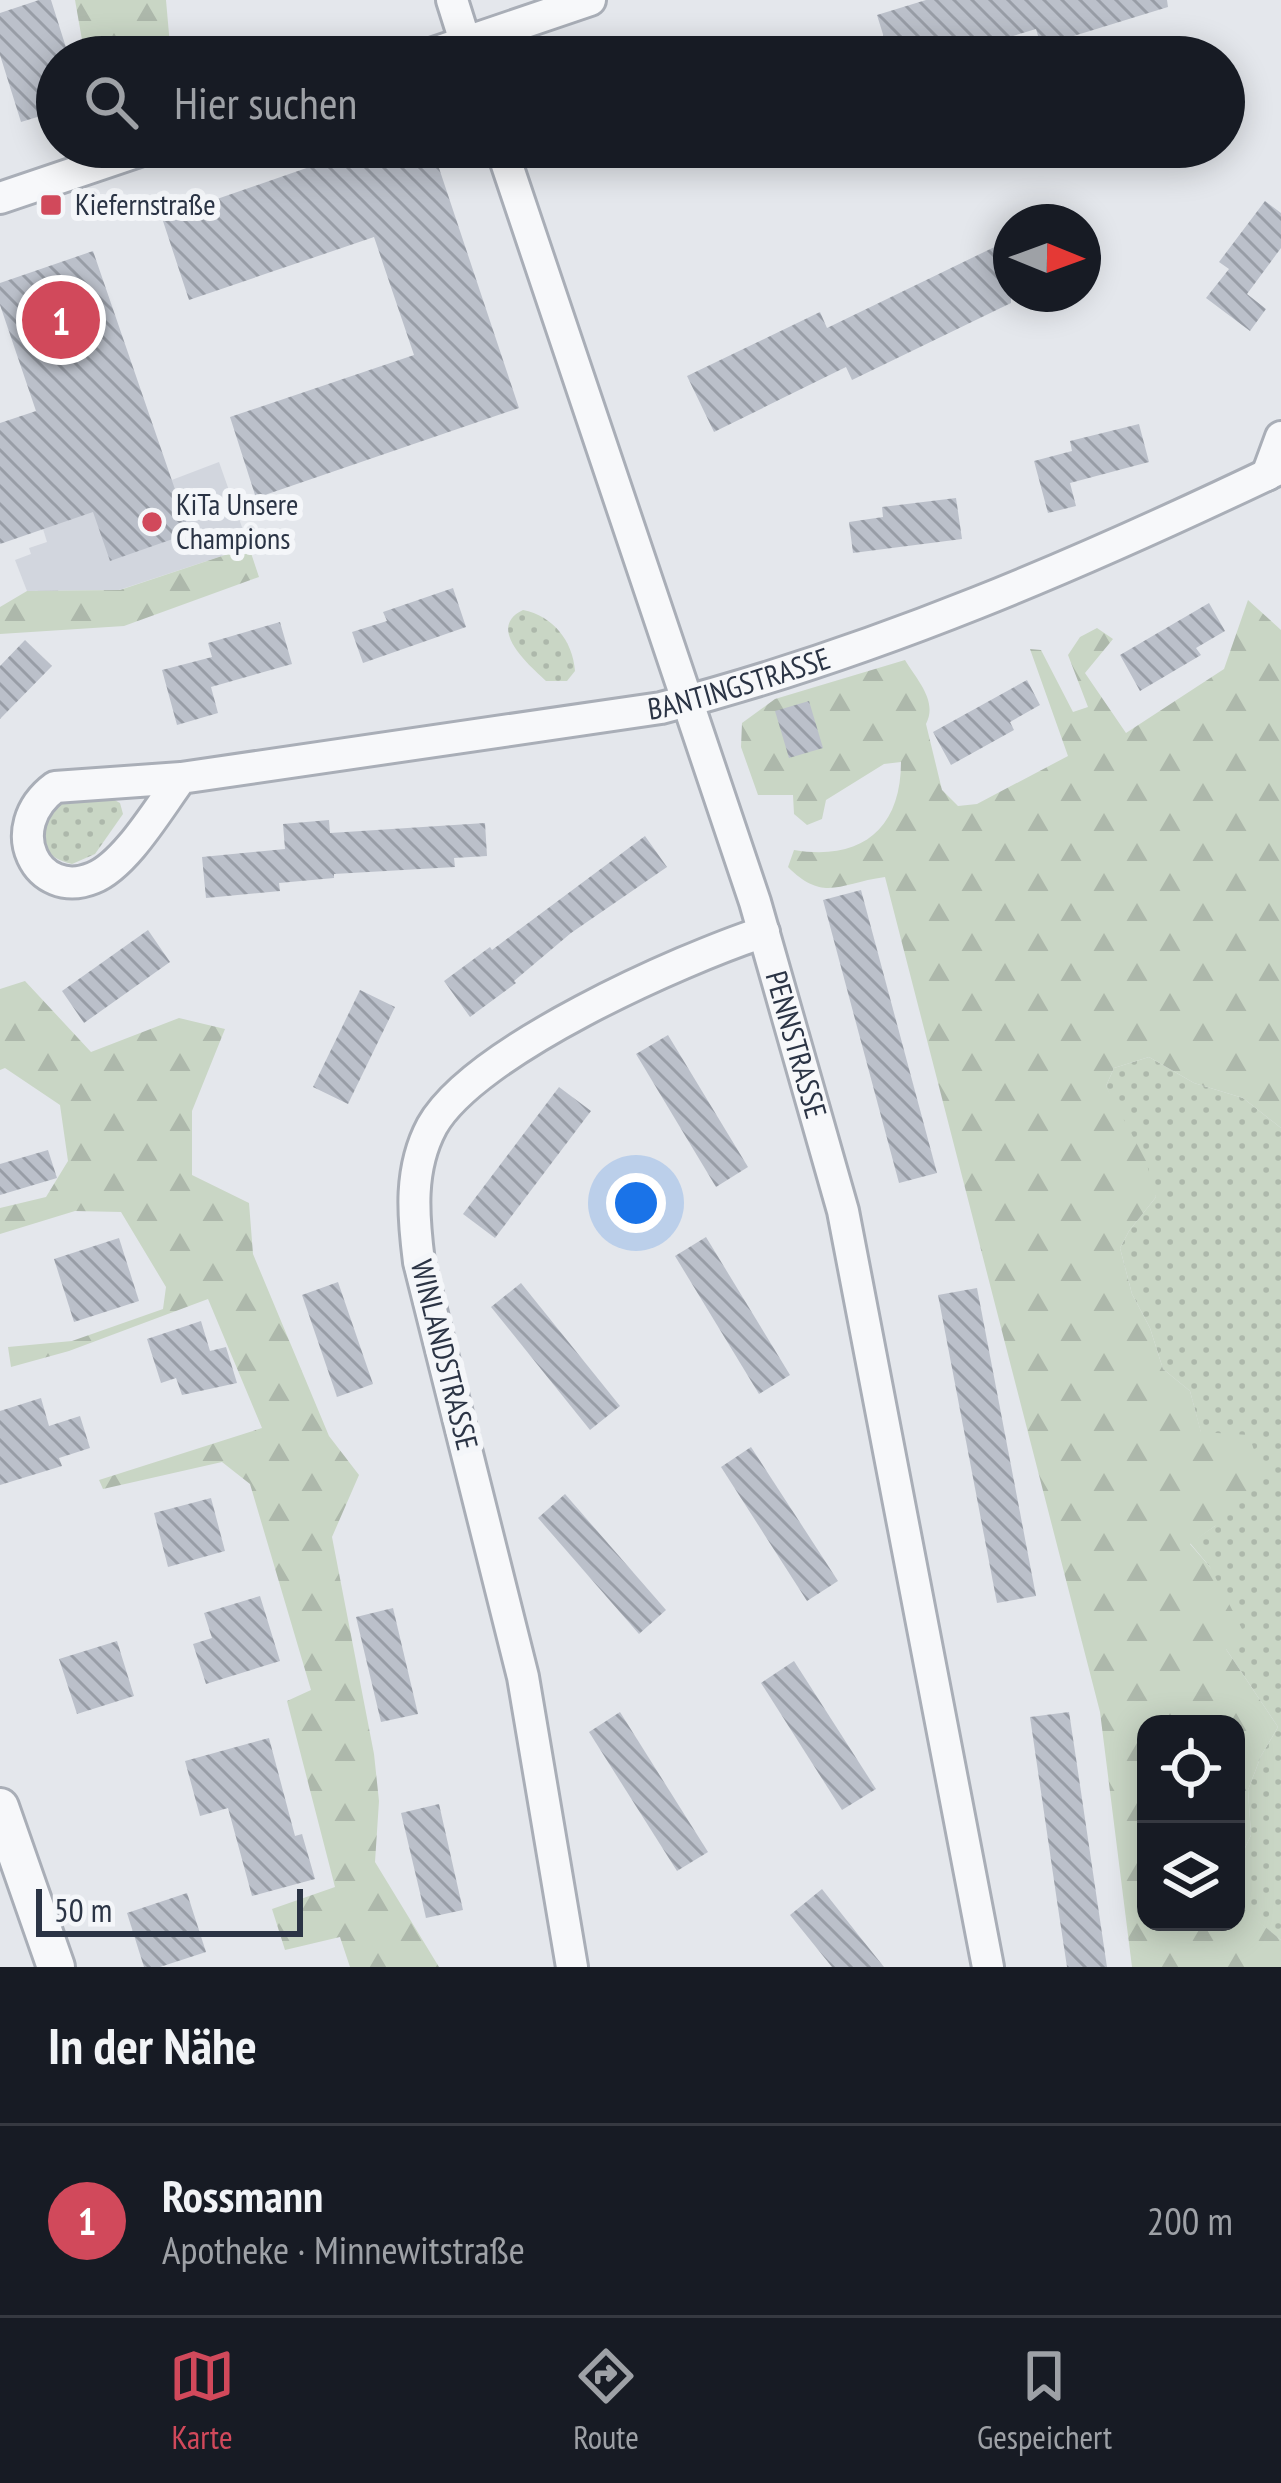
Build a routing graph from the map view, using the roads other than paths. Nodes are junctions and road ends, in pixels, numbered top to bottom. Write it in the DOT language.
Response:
graph roads {
  1 [pos="452,0"];
  2 [pos="590,0"];
  3 [pos="464,36"];
  4 [pos="502,36"];
  5 [pos="89,168"];
  6 [pos="508,168"];
  7 [pos="0,198"];
  8 [pos="1281,437"];
  9 [pos="1274,471"];
  10 [pos="688,700"];
  11 [pos="181,778"];
  12 [pos="764,932"];
  13 [pos="0,1808"];
  14 [pos="56,1967"];
  15 [pos="572,1967"];
  16 [pos="988,1967"];
  1 -- 3 [label="street"];
  2 -- 4 [label="street"];
  5 -- 7 [label="street"];
  6 -- 10 [label="street, PENNSTRASSE"];
  8 -- 9 [label="street, BANTINGSTRASSE"];
  9 -- 10 [label="street, BANTINGSTRASSE"];
  10 -- 11 [label="street, BANTINGSTRASSE"];
  10 -- 12 [label="street, PENNSTRASSE"];
  11 -- 11 [label="street, BANTINGSTRASSE"];
  12 -- 15 [label="street, WINLANDSTRASSE"];
  12 -- 16 [label="street, PENNSTRASSE"];
  13 -- 14 [label="street"];
}
